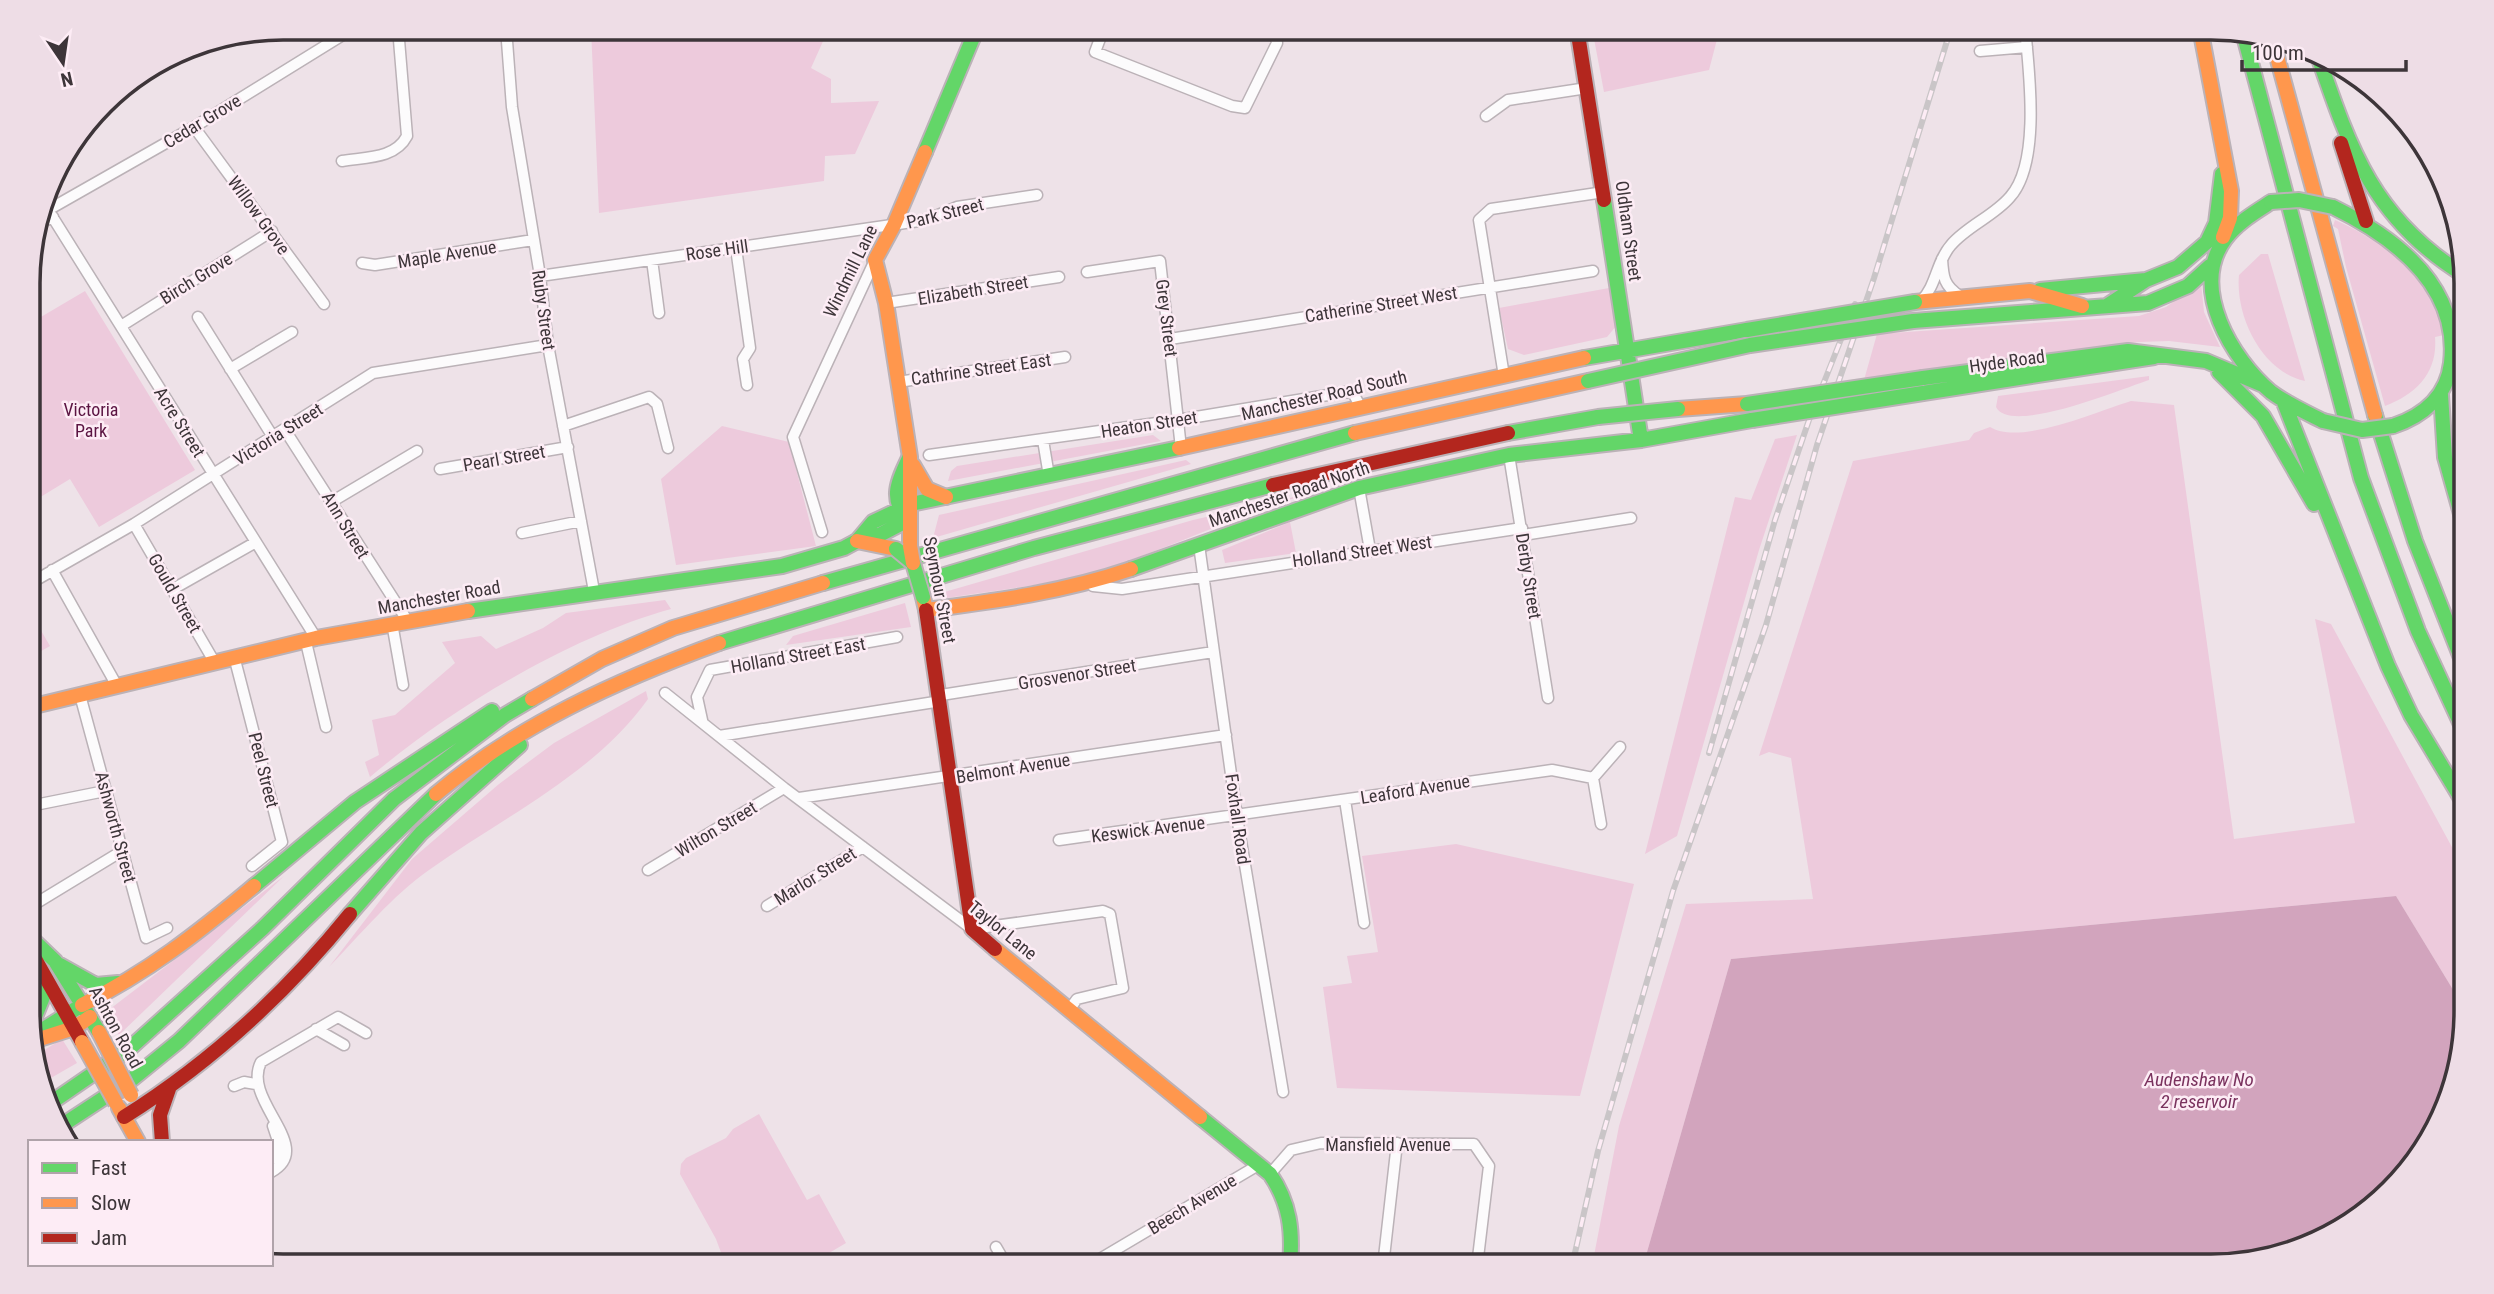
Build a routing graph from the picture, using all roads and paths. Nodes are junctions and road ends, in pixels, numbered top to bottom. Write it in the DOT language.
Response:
graph roads {
  1 [pos="1276,40"];
  2 [pos="1579,40"];
  3 [pos="2026,40"];
  4 [pos="2202,40"];
  5 [pos="332,41"];
  6 [pos="399,41"];
  7 [pos="507,41"];
  8 [pos="972,41"];
  9 [pos="1099,41"];
  10 [pos="2246,43"];
  11 [pos="2027,47"];
  12 [pos="2275,49"];
  13 [pos="1980,51"];
  14 [pos="2321,67"];
  15 [pos="2322,67"];
  16 [pos="1587,88"];
  17 [pos="1486,116"];
  18 [pos="194,127"];
  19 [pos="342,161"];
  20 [pos="1604,192"];
  21 [pos="2225,192"];
  22 [pos="1037,195"];
  23 [pos="52,209"];
  24 [pos="51,214"];
  25 [pos="2366,221"];
  26 [pos="894,225"];
  27 [pos="272,231"];
  28 [pos="533,240"];
  29 [pos="2220,245"];
  30 [pos="2399,246"];
  31 [pos="736,248"];
  32 [pos="1942,259"];
  33 [pos="652,260"];
  34 [pos="875,260"];
  35 [pos="362,263"];
  36 [pos="2210,266"];
  37 [pos="2453,268"];
  38 [pos="1593,271"];
  39 [pos="1087,272"];
  40 [pos="540,276"];
  41 [pos="1059,277"];
  42 [pos="2454,278"];
  43 [pos="2146,280"];
  44 [pos="1488,287"];
  45 [pos="2030,291"];
  46 [pos="1961,297"];
  47 [pos="1918,302"];
  48 [pos="886,303"];
  49 [pos="324,304"];
  50 [pos="2105,307"];
  51 [pos="2089,308"];
  52 [pos="659,313"];
  53 [pos="198,317"];
  54 [pos="121,326"];
  55 [pos="292,332"];
  56 [pos="1170,339"];
  57 [pos="548,345"];
  58 [pos="1626,348"];
  59 [pos="2167,354"];
  60 [pos="1065,357"];
  61 [pos="2206,362"];
  62 [pos="230,369"];
  63 [pos="1504,376"];
  64 [pos="2454,376"];
  65 [pos="898,382"];
  66 [pos="747,385"];
  67 [pos="2263,385"];
  68 [pos="2444,388"];
  69 [pos="2283,401"];
  70 [pos="1360,407"];
  71 [pos="1178,420"];
  72 [pos="1752,420"];
  73 [pos="564,426"];
  74 [pos="285,430"];
  75 [pos="274,437"];
  76 [pos="1043,440"];
  77 [pos="1641,440"];
  78 [pos="568,447"];
  79 [pos="668,448"];
  80 [pos="1181,448"];
  81 [pos="416,451"];
  82 [pos="929,455"];
  83 [pos="1509,455"];
  84 [pos="910,457"];
  85 [pos="440,469"];
  86 [pos="213,474"];
  87 [pos="1049,476"];
  88 [pos="1359,488"];
  89 [pos="946,497"];
  90 [pos="2454,497"];
  91 [pos="333,501"];
  92 [pos="911,504"];
  93 [pos="897,509"];
  94 [pos="1631,518"];
  95 [pos="908,520"];
  96 [pos="581,521"];
  97 [pos="134,524"];
  98 [pos="1522,531"];
  99 [pos="822,532"];
  100 [pos="522,533"];
  101 [pos="256,542"];
  102 [pos="862,542"];
  103 [pos="1199,545"];
  104 [pos="903,547"];
  105 [pos="1370,550"];
  106 [pos="52,570"];
  107 [pos="1202,575"];
  108 [pos="41,577"];
  109 [pos="1085,585"];
  110 [pos="173,589"];
  111 [pos="2358,590"];
  112 [pos="594,591"];
  113 [pos="924,603"];
  114 [pos="399,622"];
  115 [pos="897,637"];
  116 [pos="2454,639"];
  117 [pos="311,640"];
  118 [pos="1213,652"];
  119 [pos="235,660"];
  120 [pos="215,663"];
  121 [pos="575,674"];
  122 [pos="403,684"];
  123 [pos="117,686"];
  124 [pos="665,693"];
  125 [pos="80,695"];
  126 [pos="941,698"];
  127 [pos="1548,698"];
  128 [pos="571,703"];
  129 [pos="40,705"];
  130 [pos="2454,709"];
  131 [pos="702,720"];
  132 [pos="326,727"];
  133 [pos="1226,735"];
  134 [pos="719,736"];
  135 [pos="1620,747"];
  136 [pos="952,777"];
  137 [pos="1593,778"];
  138 [pos="2454,787"];
  139 [pos="785,788"];
  140 [pos="105,791"];
  141 [pos="799,799"];
  142 [pos="1345,800"];
  143 [pos="40,804"];
  144 [pos="1237,817"];
  145 [pos="1601,824"];
  146 [pos="1059,840"];
  147 [pos="863,847"];
  148 [pos="122,851"];
  149 [pos="252,866"];
  150 [pos="648,870"];
  151 [pos="40,901"];
  152 [pos="767,906"];
  153 [pos="1364,923"];
  154 [pos="167,928"];
  155 [pos="972,929"];
  156 [pos="40,947"];
  157 [pos="55,961"];
  158 [pos="40,969"];
  159 [pos="44,976"];
  160 [pos="130,981"];
  161 [pos="40,1004"];
  162 [pos="1069,1010"];
  163 [pos="86,1011"];
  164 [pos="66,1014"];
  165 [pos="74,1028"];
  166 [pos="316,1029"];
  167 [pos="41,1032"];
  168 [pos="366,1033"];
  169 [pos="42,1037"];
  170 [pos="345,1045"];
  171 [pos="256,1084"];
  172 [pos="234,1086"];
  173 [pos="171,1087"];
  174 [pos="1283,1093"];
  175 [pos="57,1099"];
  176 [pos="139,1108"];
  177 [pos="124,1117"];
  178 [pos="67,1122"];
  179 [pos="137,1140"];
  180 [pos="159,1140"];
  181 [pos="160,1140"];
  182 [pos="1397,1143"];
  183 [pos="273,1169"];
  184 [pos="1265,1169"];
  185 [pos="996,1247"];
  186 [pos="1291,1253"];
  187 [pos="1384,1253"];
  188 [pos="1479,1253"];
  189 [pos="1000,1254"];
  190 [pos="1111,1254"];
  1 -- 9 [label="street"];
  2 -- 16 [label="main road, Oldham Street"];
  3 -- 11 [label="street"];
  4 -- 21 [label="main road"];
  5 -- 18 [label="street, Cedar Grove"];
  6 -- 19 [label="street"];
  7 -- 28 [label="street, Ruby Street"];
  8 -- 26 [label="main road, Windmill Lane"];
  10 -- 130 [label="main road"];
  11 -- 13 [label="street"];
  11 -- 32 [label="street"];
  12 -- 116 [label="main road"];
  14 -- 25 [label="main road"];
  15 -- 37 [label="main road"];
  16 -- 17 [label="street"];
  16 -- 20 [label="main road, Oldham Street"];
  18 -- 23 [label="street, Cedar Grove"];
  18 -- 27 [label="street, Willow Grove"];
  20 -- 44 [label="street"];
  20 -- 58 [label="main road, Oldham Street"];
  21 -- 29 [label="main road"];
  21 -- 43 [label="main road"];
  22 -- 26 [label="street, Park Street"];
  24 -- 54 [label="street, Acre Street"];
  25 -- 29 [label="main road, bridge"];
  25 -- 30 [label="main road"];
  26 -- 31 [label="street, Rose Hill"];
  26 -- 34 [label="main road, Windmill Lane"];
  27 -- 49 [label="street, Willow Grove"];
  27 -- 54 [label="street, Birch Grove"];
  28 -- 35 [label="street, Maple Avenue"];
  28 -- 40 [label="street, Ruby Street"];
  29 -- 36 [label="main road"];
  30 -- 42 [label="main road"];
  30 -- 68 [label="main road"];
  31 -- 33 [label="street, Rose Hill"];
  31 -- 66 [label="street"];
  32 -- 46 [label="street"];
  32 -- 47 [label="street"];
  33 -- 40 [label="street, Rose Hill"];
  33 -- 52 [label="street"];
  34 -- 48 [label="main road, Seymour Street"];
  34 -- 99 [label="street, Windmill Lane"];
  36 -- 50 [label="main road"];
  36 -- 67 [label="main road"];
  38 -- 44 [label="street, Catherine Street West"];
  39 -- 56 [label="street, Grey Street"];
  40 -- 57 [label="street, Ruby Street"];
  41 -- 48 [label="street, Elizabeth Street"];
  43 -- 45 [label="main road"];
  43 -- 50 [label="main road"];
  44 -- 56 [label="street, Catherine Street West"];
  44 -- 63 [label="street"];
  45 -- 46 [label="main road"];
  45 -- 51 [label="main road"];
  46 -- 47 [label="main road"];
  47 -- 58 [label="main road, Manchester Road South, bridge"];
  48 -- 65 [label="main road, Seymour Street"];
  50 -- 51 [label="main road"];
  51 -- 121 [label="main road, bridge"];
  53 -- 62 [label="street"];
  54 -- 86 [label="street, Acre Street"];
  55 -- 62 [label="street"];
  56 -- 71 [label="street, Grey Street"];
  57 -- 73 [label="street, Ruby Street"];
  57 -- 74 [label="street, Victoria Street"];
  58 -- 63 [label="main road, Manchester Road South"];
  58 -- 77 [label="main road, Oldham Street"];
  59 -- 61 [label="main road, Hyde Road"];
  59 -- 72 [label="main road, Hyde Road, bridge"];
  59 -- 128 [label="main road, bridge"];
  60 -- 65 [label="street, Cathrine Street East"];
  61 -- 67 [label="main road, Hyde Road"];
  61 -- 111 [label="main road"];
  62 -- 75 [label="street"];
  63 -- 70 [label="main road, Manchester Road South"];
  64 -- 68 [label="main road"];
  65 -- 84 [label="main road, Seymour Street"];
  67 -- 69 [label="main road"];
  68 -- 69 [label="main road, bridge"];
  68 -- 90 [label="main road"];
  69 -- 111 [label="main road"];
  70 -- 71 [label="street, Heaton Street"];
  70 -- 80 [label="main road, Manchester Road South"];
  71 -- 76 [label="street, Heaton Street"];
  71 -- 80 [label="street, Grey Street"];
  72 -- 77 [label="main road, Manchester Road North"];
  73 -- 78 [label="street, Ruby Street"];
  73 -- 79 [label="street"];
  74 -- 75 [label="street, Victoria Street"];
  74 -- 91 [label="street, Ann Street"];
  75 -- 86 [label="street, Victoria Street"];
  76 -- 82 [label="street, Heaton Street"];
  76 -- 87 [label="street"];
  77 -- 83 [label="main road, Manchester Road North"];
  78 -- 85 [label="street, Pearl Street"];
  78 -- 96 [label="street, Ruby Street"];
  80 -- 87 [label="main road, Manchester Road South"];
  81 -- 91 [label="street"];
  83 -- 88 [label="main road, Manchester Road North"];
  83 -- 98 [label="street, Derby Street"];
  84 -- 89 [label="main road"];
  84 -- 92 [label="main road, Seymour Street"];
  84 -- 93 [label="main road"];
  86 -- 97 [label="street, Victoria Street"];
  86 -- 101 [label="street, Acre Street"];
  87 -- 89 [label="main road, Manchester Road South"];
  88 -- 103 [label="main road, Manchester Road North"];
  88 -- 105 [label="street"];
  89 -- 92 [label="main road, Manchester Road South"];
  91 -- 114 [label="street, Ann Street"];
  92 -- 93 [label="main road, Manchester Road"];
  92 -- 95 [label="main road, Seymour Street"];
  93 -- 95 [label="main road"];
  93 -- 102 [label="main road, Manchester Road"];
  94 -- 98 [label="street, Holland Street West"];
  95 -- 102 [label="main road, Manchester Road"];
  95 -- 104 [label="main road, Seymour Street"];
  96 -- 100 [label="street"];
  96 -- 112 [label="street, Ruby Street"];
  97 -- 106 [label="street, Victoria Street"];
  97 -- 110 [label="street, Gould Street"];
  98 -- 105 [label="street, Holland Street West"];
  98 -- 127 [label="street, Derby Street"];
  101 -- 110 [label="street"];
  101 -- 117 [label="street, Acre Street"];
  102 -- 104 [label="main road"];
  102 -- 112 [label="main road, Manchester Road"];
  103 -- 107 [label="street, Foxhall Road"];
  103 -- 109 [label="main road, Manchester Road North"];
  104 -- 113 [label="main road, Seymour Street, bridge"];
  105 -- 107 [label="street, Holland Street West"];
  106 -- 108 [label="street, Victoria Street"];
  106 -- 123 [label="street"];
  107 -- 109 [label="street, Holland Street West"];
  107 -- 118 [label="street, Foxhall Road"];
  109 -- 113 [label="main road, Manchester Road North"];
  110 -- 120 [label="street, Gould Street"];
  111 -- 138 [label="main road"];
  112 -- 114 [label="main road, Manchester Road"];
  113 -- 126 [label="main road, Seymour Street"];
  114 -- 117 [label="main road, Manchester Road"];
  114 -- 122 [label="street"];
  115 -- 131 [label="street, Holland Street East"];
  117 -- 119 [label="main road, Manchester Road"];
  117 -- 132 [label="street, Acre Street"];
  118 -- 126 [label="street, Grosvenor Street"];
  118 -- 133 [label="street, Foxhall Road"];
  119 -- 120 [label="main road, Manchester Road"];
  119 -- 149 [label="street, Peel Street"];
  120 -- 123 [label="main road, Manchester Road"];
  121 -- 160 [label="main road"];
  121 -- 175 [label="main road"];
  123 -- 125 [label="main road, Manchester Road"];
  124 -- 131 [label="street, Taylor Lane"];
  125 -- 129 [label="main road, Manchester Road"];
  125 -- 140 [label="street, Ashworth Street"];
  126 -- 134 [label="street, Grosvenor Street"];
  126 -- 136 [label="main road, Seymour Street"];
  128 -- 173 [label="main road"];
  128 -- 178 [label="main road"];
  131 -- 134 [label="street, Taylor Lane"];
  133 -- 136 [label="street, Belmont Avenue"];
  133 -- 144 [label="street, Foxhall Road"];
  134 -- 139 [label="street, Taylor Lane"];
  135 -- 137 [label="street"];
  136 -- 141 [label="street, Belmont Avenue"];
  136 -- 155 [label="main road, Seymour Street"];
  137 -- 142 [label="street, Leaford Avenue"];
  137 -- 145 [label="street"];
  139 -- 141 [label="street, Taylor Lane"];
  139 -- 150 [label="street, Wilton Street"];
  140 -- 143 [label="street"];
  140 -- 148 [label="street, Ashworth Street"];
  141 -- 147 [label="street, Taylor Lane"];
  142 -- 144 [label="street, Leaford Avenue"];
  142 -- 153 [label="street"];
  144 -- 146 [label="street, Keswick Avenue"];
  144 -- 174 [label="street, Foxhall Road"];
  147 -- 152 [label="street, Marlor Street"];
  147 -- 155 [label="street, Taylor Lane"];
  148 -- 151 [label="street"];
  148 -- 154 [label="street, Ashworth Street"];
  155 -- 162 [label="main road, Taylor Lane"];
  155 -- 162 [label="street"];
  156 -- 157 [label="main road, Ashton Road"];
  157 -- 160 [label="main road"];
  157 -- 163 [label="main road, Ashton Road"];
  158 -- 159 [label="main road, Ashton Road"];
  159 -- 161 [label="main road"];
  159 -- 164 [label="main road, Ashton Road"];
  160 -- 163 [label="main road"];
  162 -- 184 [label="main road, Taylor Lane"];
  163 -- 164 [label="main road"];
  163 -- 165 [label="main road"];
  163 -- 176 [label="main road, Ashton Road, bridge"];
  164 -- 165 [label="main road, Ashton Road"];
  164 -- 167 [label="main road"];
  165 -- 169 [label="main road"];
  165 -- 177 [label="main road, Ashton Road, bridge"];
  166 -- 168 [label="street"];
  166 -- 170 [label="street"];
  166 -- 171 [label="street"];
  171 -- 172 [label="street"];
  171 -- 183 [label="street"];
  173 -- 176 [label="main road"];
  173 -- 181 [label="main road"];
  176 -- 177 [label="main road"];
  176 -- 180 [label="main road, Ashton Road"];
  177 -- 179 [label="main road, Ashton Road"];
  182 -- 184 [label="street, Mansfield Avenue"];
  182 -- 187 [label="street"];
  182 -- 188 [label="street, Mansfield Avenue"];
  184 -- 186 [label="main road, Taylor Lane"];
  184 -- 190 [label="street, Beech Avenue"];
  185 -- 189 [label="street"];
}
